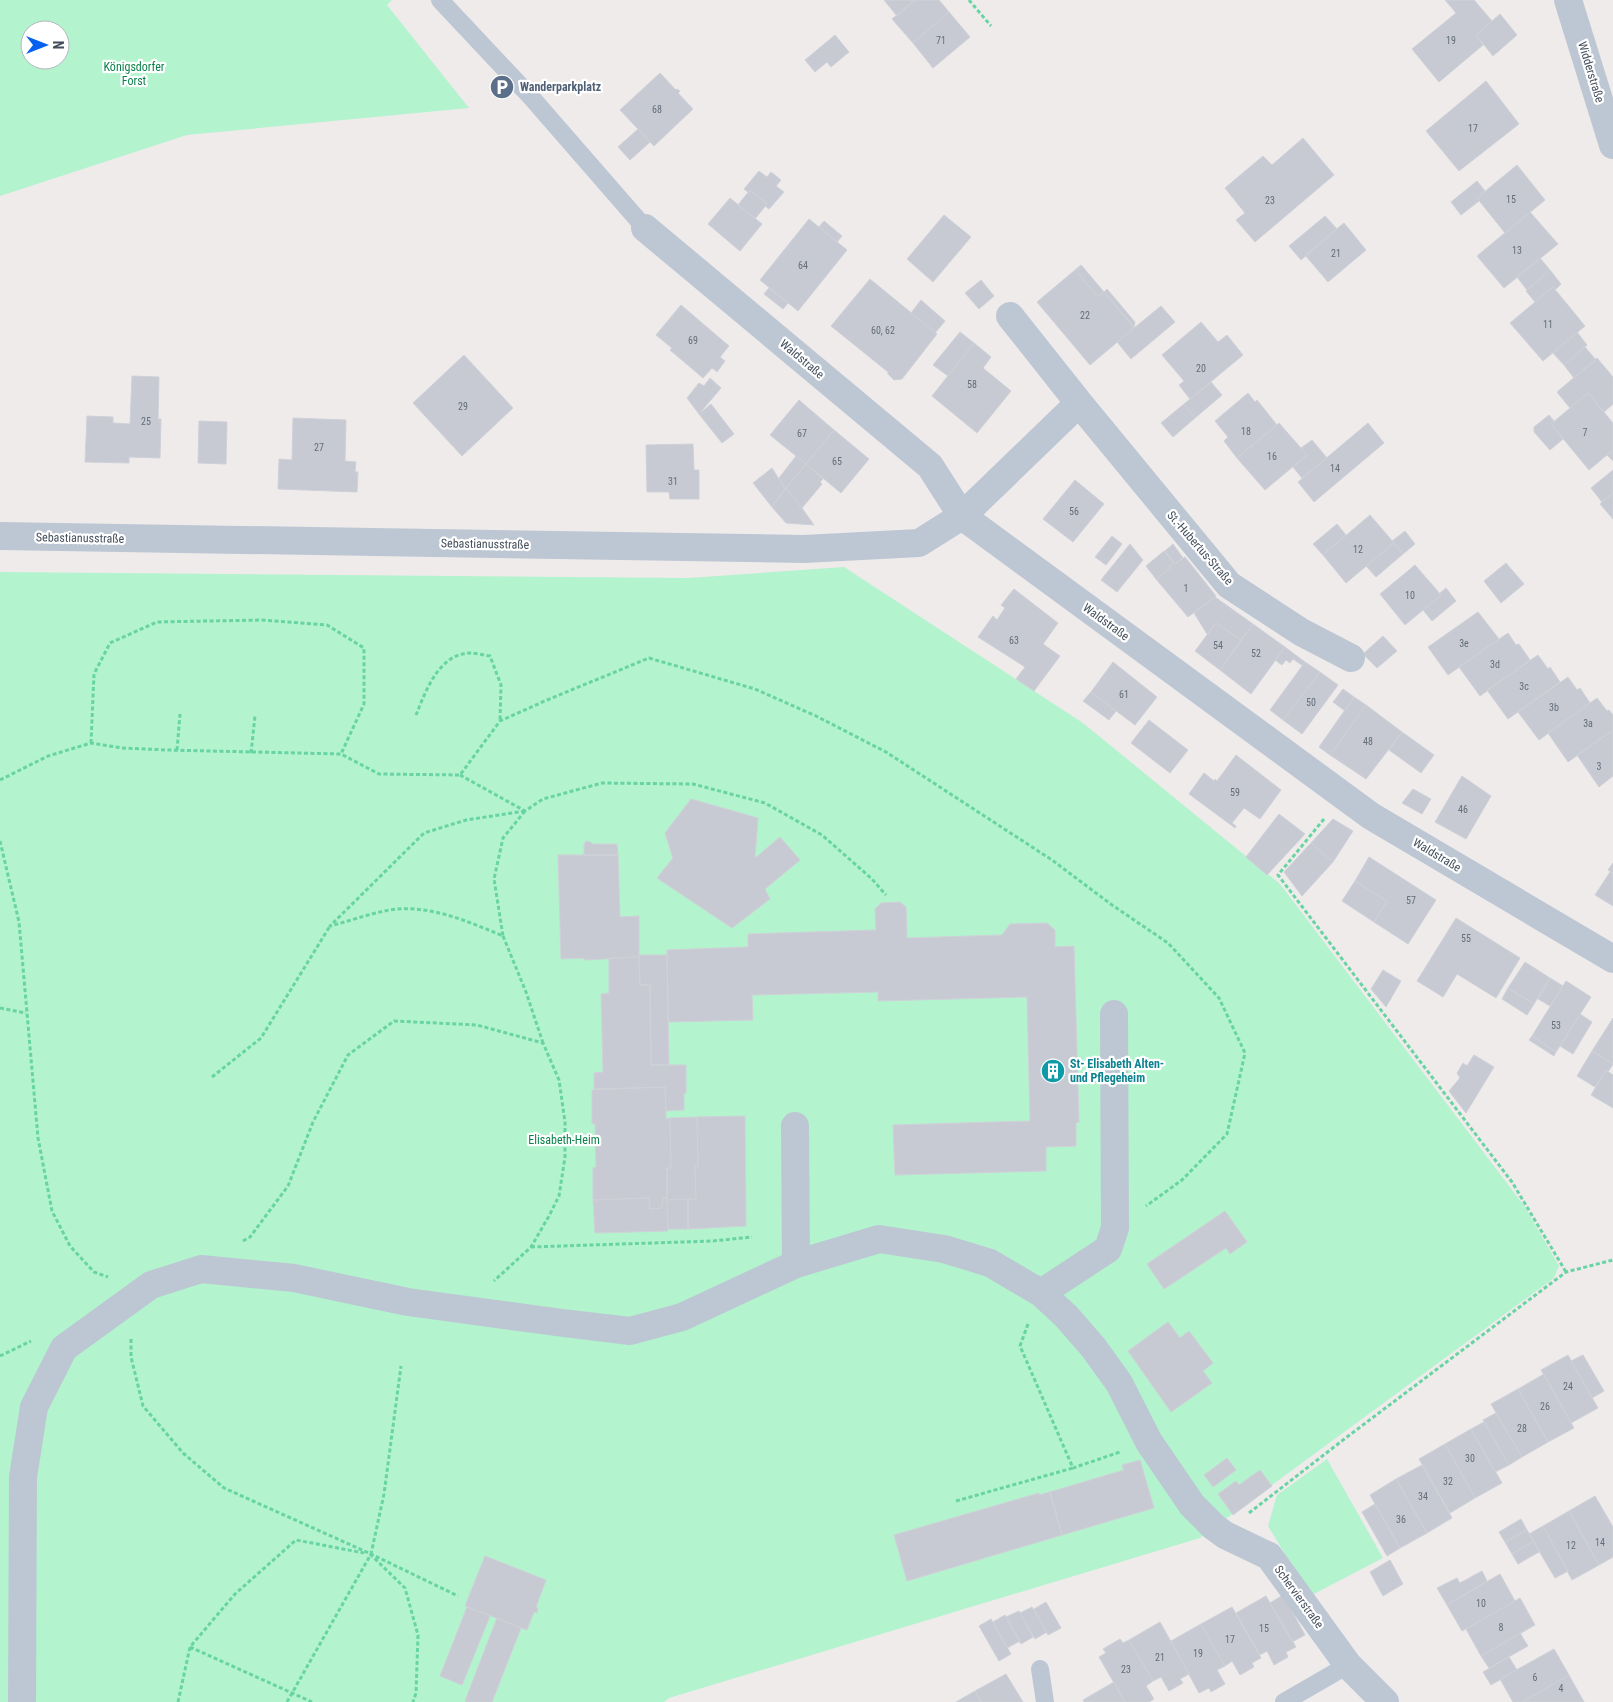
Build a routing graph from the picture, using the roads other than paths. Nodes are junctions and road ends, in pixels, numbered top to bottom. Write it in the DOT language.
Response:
graph roads {
  1 [pos="440,0"];
  2 [pos="1568,0"];
  3 [pos="1613,145"];
  4 [pos="645,228"];
  5 [pos="1010,316"];
  6 [pos="1079,403"];
  7 [pos="962,516"];
  8 [pos="0,536"];
  9 [pos="1352,658"];
  10 [pos="1613,959"];
  11 [pos="1114,1014"];
  12 [pos="795,1126"];
  13 [pos="796,1264"];
  14 [pos="1041,1293"];
  15 [pos="1348,1665"];
  16 [pos="1040,1669"];
  17 [pos="22,1702"];
  18 [pos="1045,1702"];
  19 [pos="1284,1702"];
  20 [pos="1384,1702"];
  1 -- 4 [label="lane"];
  2 -- 3 [label="street, Widderstraße"];
  4 -- 7 [label="street, Waldstraße"];
  5 -- 6 [label="street, St.-Hubertus-Straße"];
  6 -- 7 [label="street"];
  6 -- 9 [label="street, St.-Hubertus-Straße"];
  7 -- 8 [label="street, Sebastianusstraße"];
  7 -- 10 [label="street, Waldstraße"];
  11 -- 14 [label="street"];
  12 -- 13 [label="street"];
  13 -- 14 [label="street, Schervierstraße"];
  13 -- 17 [label="street, Schervierstraße"];
  14 -- 15 [label="street, Schervierstraße"];
  15 -- 19 [label="lane"];
  15 -- 20 [label="street, Schervierstraße"];
  16 -- 18 [label="lane"];
}
